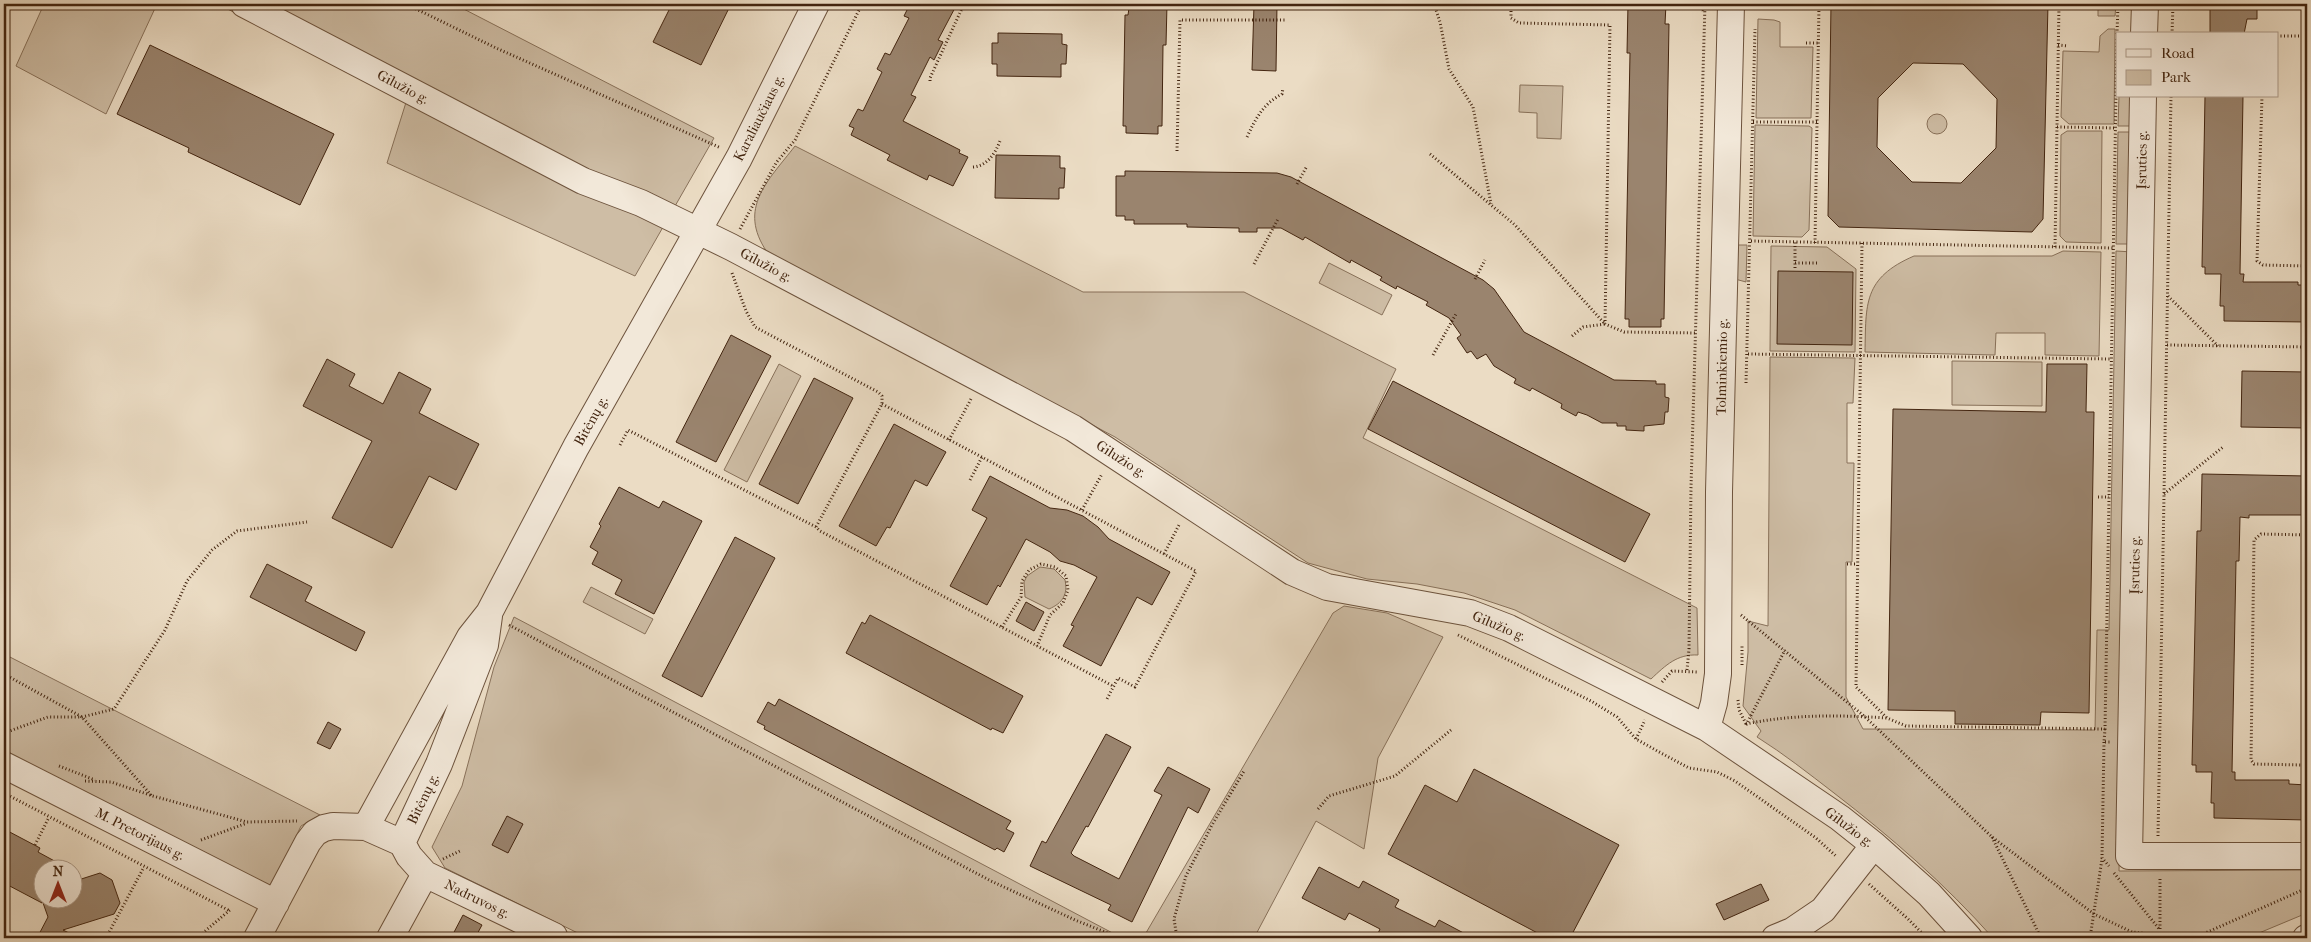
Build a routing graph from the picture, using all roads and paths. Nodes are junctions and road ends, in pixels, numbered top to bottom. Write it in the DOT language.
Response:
graph roads {
  1 [pos="244,4"];
  2 [pos="406,4"];
  3 [pos="816,4"];
  4 [pos="862,4"];
  5 [pos="964,4"];
  6 [pos="1434,4"];
  7 [pos="1510,4"];
  8 [pos="1699,4"];
  9 [pos="1705,4"];
  10 [pos="1731,4"];
  11 [pos="1819,4"];
  12 [pos="2059,4"];
  13 [pos="2118,4"];
  14 [pos="2145,4"];
  15 [pos="2173,4"];
  16 [pos="1705,12"];
  17 [pos="1285,20"];
  18 [pos="2117,32"];
  19 [pos="2144,32"];
  20 [pos="2172,32"];
  21 [pos="2278,36"];
  22 [pos="2307,36"];
  23 [pos="1806,43"];
  24 [pos="1818,43"];
  25 [pos="2058,46"];
  26 [pos="2068,46"];
  27 [pos="930,81"];
  28 [pos="1283,88"];
  29 [pos="2116,98"];
  30 [pos="2143,98"];
  31 [pos="2171,98"];
  32 [pos="2262,98"];
  33 [pos="1753,122"];
  34 [pos="1817,122"];
  35 [pos="2057,127"];
  36 [pos="2116,128"];
  37 [pos="2142,129"];
  38 [pos="1247,137"];
  39 [pos="1000,141"];
  40 [pos="1177,152"];
  41 [pos="1430,154"];
  42 [pos="739,158"];
  43 [pos="1306,166"];
  44 [pos="973,167"];
  45 [pos="1297,184"];
  46 [pos="1491,205"];
  47 [pos="1278,219"];
  48 [pos="698,231"];
  49 [pos="1725,241"];
  50 [pos="1795,242"];
  51 [pos="1815,243"];
  52 [pos="1862,243"];
  53 [pos="731,247"];
  54 [pos="2054,247"];
  55 [pos="2113,248"];
  56 [pos="2140,248"];
  57 [pos="2169,249"];
  58 [pos="1485,260"];
  59 [pos="1795,263"];
  60 [pos="1818,263"];
  61 [pos="1254,264"];
  62 [pos="2307,266"];
  63 [pos="1795,268"];
  64 [pos="1475,279"];
  65 [pos="2168,296"];
  66 [pos="1456,314"];
  67 [pos="1605,324"];
  68 [pos="1696,333"];
  69 [pos="1571,337"];
  70 [pos="2167,345"];
  71 [pos="2219,346"];
  72 [pos="2307,347"];
  73 [pos="1748,354"];
  74 [pos="1859,355"];
  75 [pos="1433,356"];
  76 [pos="2112,360"];
  77 [pos="982,379"];
  78 [pos="882,404"];
  79 [pos="949,440"];
  80 [pos="620,444"];
  81 [pos="2223,447"];
  82 [pos="1114,453"];
  83 [pos="982,458"];
  84 [pos="970,480"];
  85 [pos="2164,494"];
  86 [pos="2098,497"];
  87 [pos="2109,497"];
  88 [pos="1190,504"];
  89 [pos="1082,510"];
  90 [pos="307,522"];
  91 [pos="816,527"];
  92 [pos="2307,535"];
  93 [pos="1164,554"];
  94 [pos="1847,564"];
  95 [pos="1856,564"];
  96 [pos="1740,614"];
  97 [pos="498,619"];
  98 [pos="1002,627"];
  99 [pos="1458,635"];
  100 [pos="1037,646"];
  101 [pos="1785,650"];
  102 [pos="1687,670"];
  103 [pos="4,674"];
  104 [pos="1113,686"];
  105 [pos="1107,699"];
  106 [pos="1864,716"];
  107 [pos="82,717"];
  108 [pos="1888,718"];
  109 [pos="1706,728"];
  110 [pos="1451,730"];
  111 [pos="4,732"];
  112 [pos="2104,742"];
  113 [pos="2307,761"];
  114 [pos="4,765"];
  115 [pos="1244,771"];
  116 [pos="79,781"];
  117 [pos="4,793"];
  118 [pos="153,796"];
  119 [pos="1318,809"];
  120 [pos="49,817"];
  121 [pos="302,821"];
  122 [pos="247,822"];
  123 [pos="366,827"];
  124 [pos="1992,836"];
  125 [pos="402,843"];
  126 [pos="35,846"];
  127 [pos="1874,846"];
  128 [pos="173,851"];
  129 [pos="2307,856"];
  130 [pos="2161,857"];
  131 [pos="2102,858"];
  132 [pos="144,867"];
  133 [pos="1853,871"];
  134 [pos="425,874"];
  135 [pos="2307,888"];
  136 [pos="249,889"];
  137 [pos="276,903"];
  138 [pos="230,910"];
  139 [pos="2094,914"];
  140 [pos="2160,930"];
  141 [pos="2160,937"];
  142 [pos="106,938"];
  143 [pos="197,938"];
  144 [pos="257,938"];
  145 [pos="390,938"];
  146 [pos="553,938"];
  147 [pos="1120,938"];
  148 [pos="1177,938"];
  149 [pos="1775,938"];
  150 [pos="1927,938"];
  151 [pos="1969,938"];
  152 [pos="2041,938"];
  153 [pos="2090,938"];
  154 [pos="2194,938"];
  1 -- 48 [label="street, Gilužio g."];
  2 -- 42 [label="path"];
  3 -- 42 [label="street, Karaliaučiaus g."];
  4 -- 53 [label="path"];
  5 -- 27 [label="path"];
  6 -- 46 [label="path"];
  7 -- 67 [label="path"];
  8 -- 16 [label="path"];
  9 -- 16 [label="path"];
  10 -- 49 [label="street, Tolminkiemio g."];
  11 -- 24 [label="path"];
  12 -- 25 [label="path"];
  13 -- 18 [label="path"];
  14 -- 19 [label="street"];
  15 -- 20 [label="path"];
  16 -- 68 [label="path"];
  17 -- 40 [label="path"];
  21 -- 22 [label="path"];
  23 -- 24 [label="path"];
  24 -- 34 [label="path"];
  25 -- 26 [label="path"];
  25 -- 35 [label="path"];
  28 -- 38 [label="path"];
  29 -- 36 [label="path"];
  30 -- 37 [label="street, Įsruties g."];
  31 -- 57 [label="path"];
  32 -- 62 [label="path"];
  33 -- 34 [label="path"];
  34 -- 51 [label="path"];
  35 -- 36 [label="path"];
  35 -- 54 [label="path"];
  36 -- 37 [label="path"];
  36 -- 55 [label="path"];
  37 -- 56 [label="street, Įsruties g."];
  39 -- 44 [label="path"];
  41 -- 46 [label="path"];
  42 -- 48 [label="street, Karaliaučiaus g."];
  43 -- 45 [label="path"];
  46 -- 67 [label="path"];
  47 -- 61 [label="path"];
  48 -- 53 [label="street, Gilužio g."];
  48 -- 97 [label="street, Bitėnų g."];
  49 -- 50 [label="path"];
  49 -- 109 [label="street, Tolminkiemio g."];
  50 -- 51 [label="path"];
  50 -- 59 [label="path"];
  51 -- 52 [label="path"];
  52 -- 54 [label="path"];
  52 -- 74 [label="path"];
  53 -- 77 [label="street, Gilužio g."];
  53 -- 78 [label="path"];
  54 -- 55 [label="path"];
  55 -- 56 [label="path"];
  55 -- 76 [label="path"];
  56 -- 57 [label="path"];
  56 -- 130 [label="street, Įsruties g."];
  57 -- 65 [label="path"];
  58 -- 64 [label="path"];
  59 -- 60 [label="path"];
  59 -- 63 [label="path"];
  65 -- 70 [label="path"];
  65 -- 71 [label="path"];
  66 -- 75 [label="path"];
  67 -- 68 [label="path"];
  67 -- 69 [label="path"];
  68 -- 102 [label="path"];
  70 -- 71 [label="path"];
  70 -- 85 [label="path"];
  71 -- 72 [label="path"];
  73 -- 74 [label="path"];
  74 -- 76 [label="path"];
  74 -- 95 [label="path"];
  76 -- 87 [label="path"];
  77 -- 79 [label="path"];
  77 -- 82 [label="street, Gilužio g."];
  78 -- 79 [label="path"];
  78 -- 91 [label="path"];
  79 -- 83 [label="path"];
  80 -- 91 [label="path"];
  81 -- 85 [label="path"];
  82 -- 88 [label="street, Gilužio g."];
  82 -- 89 [label="path"];
  83 -- 84 [label="path"];
  83 -- 89 [label="path"];
  85 -- 130 [label="path"];
  86 -- 87 [label="path"];
  87 -- 108 [label="path"];
  88 -- 93 [label="path"];
  88 -- 109 [label="street, Gilužio g."];
  89 -- 93 [label="path"];
  90 -- 107 [label="path"];
  91 -- 98 [label="path"];
  92 -- 113 [label="path"];
  93 -- 104 [label="path"];
  94 -- 95 [label="path"];
  95 -- 108 [label="path"];
  96 -- 101 [label="path"];
  97 -- 123 [label="street, Bitėnų g."];
  97 -- 125 [label="street, Bitėnų g."];
  97 -- 147 [label="path"];
  98 -- 100 [label="path"];
  98 -- 100 [label="path"];
  99 -- 133 [label="path"];
  100 -- 104 [label="path"];
  101 -- 106 [label="path"];
  101 -- 106 [label="path"];
  103 -- 107 [label="path"];
  104 -- 105 [label="path"];
  106 -- 108 [label="path"];
  106 -- 124 [label="path"];
  107 -- 111 [label="path"];
  107 -- 118 [label="path"];
  109 -- 127 [label="street, Gilužio g."];
  110 -- 119 [label="path"];
  112 -- 131 [label="path"];
  114 -- 128 [label="street, M. Pretorijaus g."];
  115 -- 148 [label="path"];
  116 -- 118 [label="path"];
  117 -- 120 [label="path"];
  118 -- 122 [label="path"];
  120 -- 126 [label="path"];
  120 -- 132 [label="path"];
  121 -- 122 [label="path"];
  122 -- 128 [label="path"];
  123 -- 125 [label="street"];
  123 -- 137 [label="street"];
  124 -- 139 [label="path"];
  124 -- 152 [label="path"];
  125 -- 134 [label="street"];
  127 -- 133 [label="street"];
  127 -- 151 [label="street, Gilužio g."];
  128 -- 136 [label="street, M. Pretorijaus g."];
  129 -- 130 [label="street, Įsruties g."];
  130 -- 140 [label="path"];
  131 -- 139 [label="path"];
  131 -- 140 [label="path"];
  132 -- 138 [label="path"];
  132 -- 142 [label="path"];
  133 -- 149 [label="street"];
  133 -- 150 [label="path"];
  134 -- 145 [label="street"];
  134 -- 146 [label="street, Nadruvos g."];
  135 -- 154 [label="path"];
  136 -- 137 [label="street, M. Pretorijaus g."];
  136 -- 138 [label="path"];
  137 -- 144 [label="street"];
  138 -- 143 [label="path"];
  139 -- 141 [label="path"];
  139 -- 153 [label="path"];
  140 -- 141 [label="path"];
}
